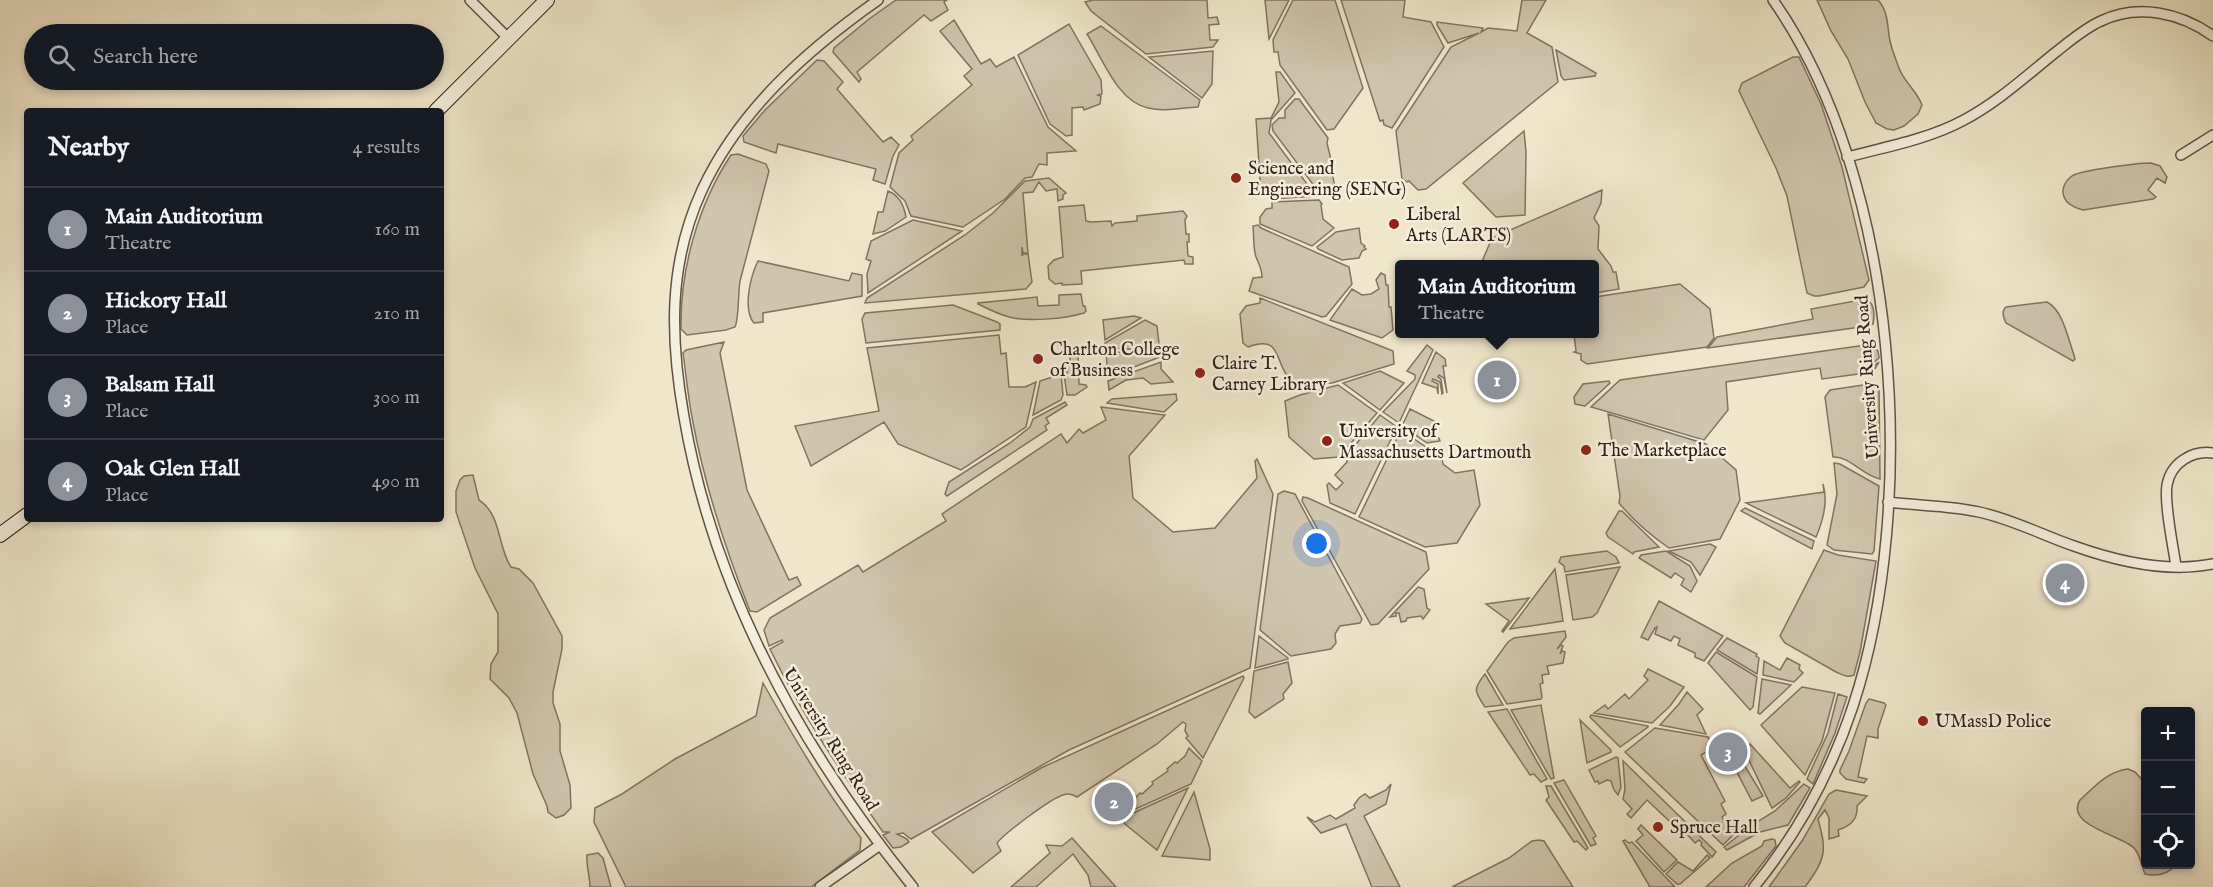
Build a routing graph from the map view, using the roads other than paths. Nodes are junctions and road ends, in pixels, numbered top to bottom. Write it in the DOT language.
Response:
graph roads {
  1 [pos="470,0"];
  2 [pos="548,0"];
  3 [pos="878,0"];
  4 [pos="1773,0"];
  5 [pos="2213,36"];
  6 [pos="508,38"];
  7 [pos="439,108"];
  8 [pos="2213,135"];
  9 [pos="2181,155"];
  10 [pos="1847,157"];
  11 [pos="2213,453"];
  12 [pos="1888,502"];
  13 [pos="24,517"];
  14 [pos="0,535"];
  15 [pos="2213,564"];
  16 [pos="2176,566"];
  17 [pos="880,845"];
  18 [pos="820,887"];
  19 [pos="913,887"];
  20 [pos="1754,887"];
  1 -- 6 [label="street"];
  2 -- 6 [label="main road"];
  3 -- 17 [label="street, University Ring Road"];
  4 -- 10 [label="street, University Ring Road"];
  5 -- 10 [label="street"];
  6 -- 7 [label="main road"];
  8 -- 9 [label="street"];
  10 -- 12 [label="street, University Ring Road"];
  11 -- 16 [label="street"];
  12 -- 16 [label="street"];
  12 -- 20 [label="street, University Ring Road"];
  13 -- 14 [label="main road"];
  15 -- 16 [label="street"];
  17 -- 18 [label="street"];
  17 -- 19 [label="street, University Ring Road"];
}
